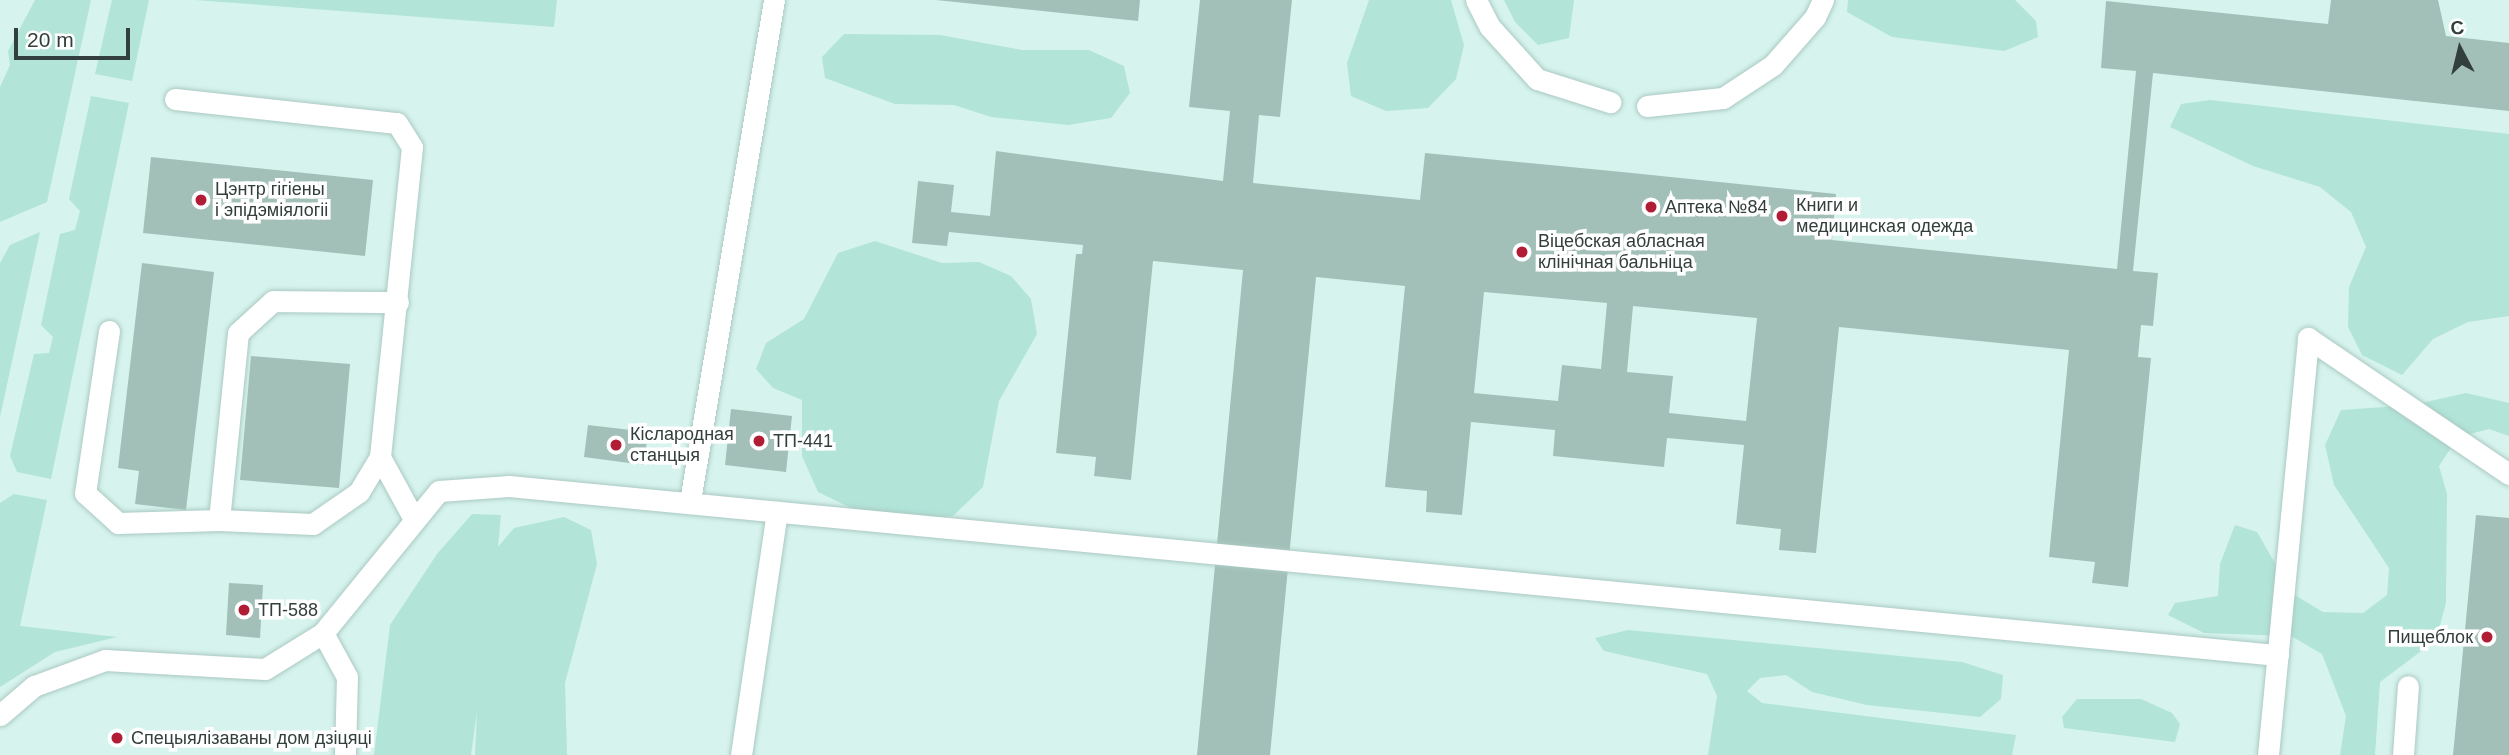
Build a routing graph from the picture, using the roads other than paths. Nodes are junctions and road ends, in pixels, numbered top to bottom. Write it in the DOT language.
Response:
graph roads {
  1 [pos="774,0"];
  2 [pos="1476,0"];
  3 [pos="1823,0"];
  4 [pos="175,99"];
  5 [pos="1610,102"];
  6 [pos="1647,106"];
  7 [pos="398,302"];
  8 [pos="109,331"];
  9 [pos="380,457"];
  10 [pos="2509,474"];
  11 [pos="690,501"];
  12 [pos="777,512"];
  13 [pos="414,519"];
  14 [pos="219,520"];
  15 [pos="323,633"];
  16 [pos="2278,655"];
  17 [pos="2409,687"];
  18 [pos="0,715"];
  19 [pos="345,755"];
  20 [pos="741,755"];
  21 [pos="2268,755"];
  22 [pos="2403,755"];
  1 -- 11 [label="lane"];
  2 -- 5 [label="lane"];
  3 -- 6 [label="lane"];
  4 -- 7 [label="lane"];
  7 -- 9 [label="lane"];
  7 -- 14 [label="lane"];
  8 -- 14 [label="lane"];
  9 -- 13 [label="lane"];
  9 -- 14 [label="lane"];
  10 -- 16 [label="lane"];
  11 -- 12 [label="lane"];
  11 -- 13 [label="lane"];
  12 -- 16 [label="lane"];
  12 -- 20 [label="lane"];
  13 -- 15 [label="lane"];
  15 -- 18 [label="lane"];
  15 -- 19 [label="lane"];
  16 -- 21 [label="lane"];
  17 -- 22 [label="lane"];
}
